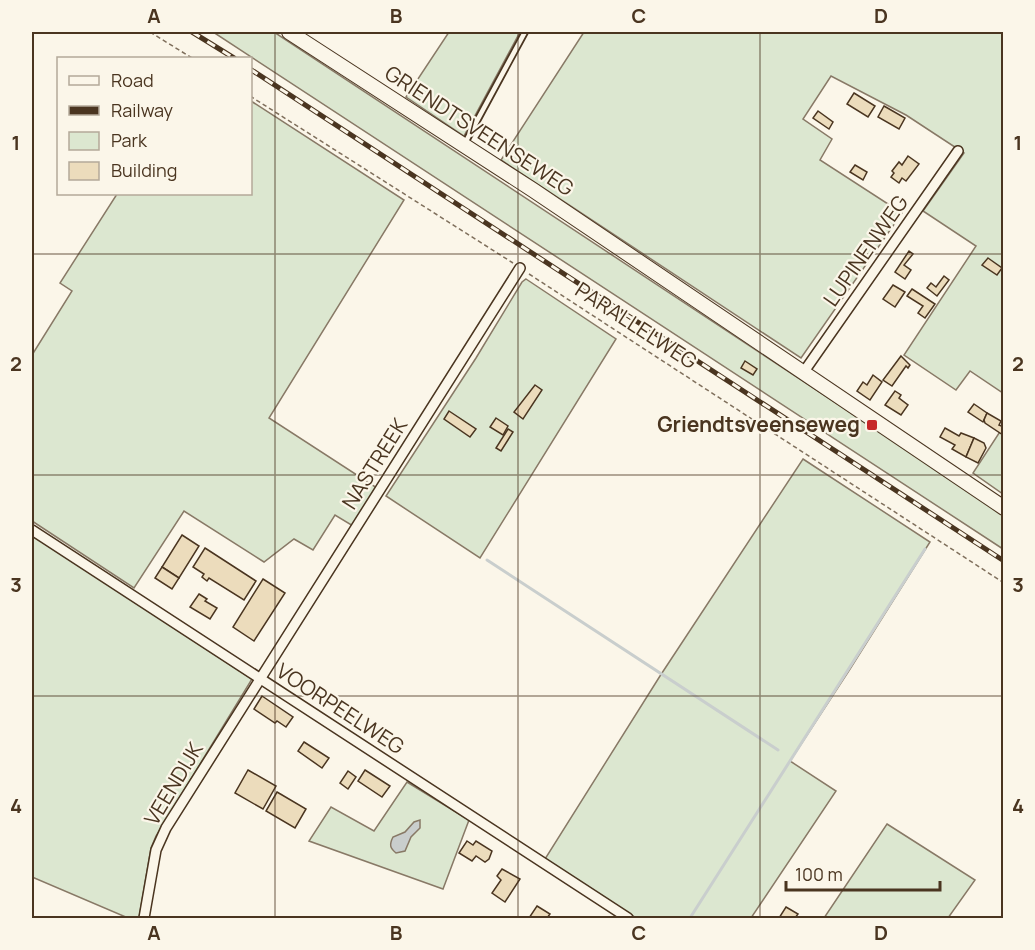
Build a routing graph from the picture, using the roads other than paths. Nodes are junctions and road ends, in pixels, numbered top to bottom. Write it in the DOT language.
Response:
graph roads {
  1 [pos="289,32"];
  2 [pos="525,32"];
  3 [pos="464,145"];
  4 [pos="958,151"];
  5 [pos="520,268"];
  6 [pos="803,373"];
  7 [pos="1004,508"];
  8 [pos="32,530"];
  9 [pos="261,679"];
  10 [pos="144,918"];
  11 [pos="628,918"];
  1 -- 3 [label="street, GRIENDTSVEENSEWEG"];
  2 -- 3 [label="lane"];
  3 -- 6 [label="street, GRIENDTSVEENSEWEG"];
  4 -- 6 [label="street, LUPINENWEG"];
  5 -- 9 [label="street, NASTREEK"];
  6 -- 7 [label="street, GRIENDTSVEENSEWEG"];
  8 -- 9 [label="street, VOORPEELWEG"];
  9 -- 10 [label="street, VEENDIJK"];
  9 -- 11 [label="street, VOORPEELWEG"];
}
